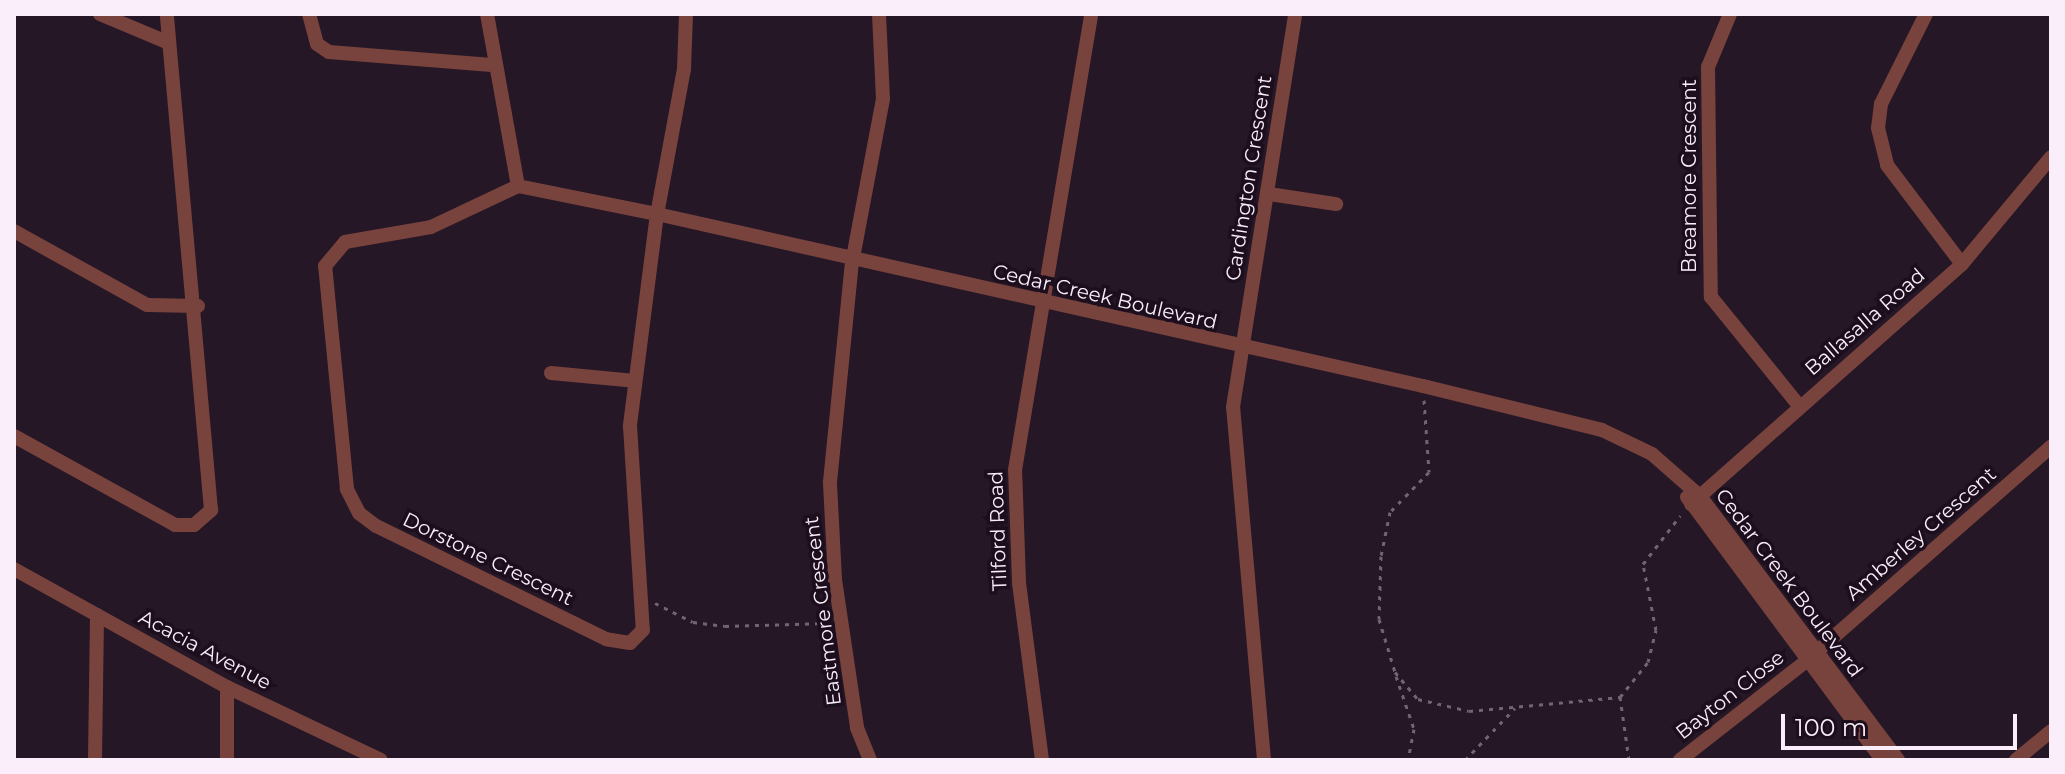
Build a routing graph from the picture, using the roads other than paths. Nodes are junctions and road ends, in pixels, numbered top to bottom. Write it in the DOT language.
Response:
graph roads {
  1 [pos="100,14"];
  2 [pos="167,14"];
  3 [pos="309,14"];
  4 [pos="487,14"];
  5 [pos="686,14"];
  6 [pos="879,14"];
  7 [pos="1091,14"];
  8 [pos="1295,14"];
  9 [pos="1730,14"];
  10 [pos="1926,14"];
  11 [pos="169,43"];
  12 [pos="491,65"];
  13 [pos="2051,157"];
  14 [pos="518,186"];
  15 [pos="1269,194"];
  16 [pos="1336,204"];
  17 [pos="657,214"];
  18 [pos="14,231"];
  19 [pos="852,263"];
  20 [pos="1962,264"];
  21 [pos="1040,302"];
  22 [pos="198,306"];
  23 [pos="1241,348"];
  24 [pos="551,373"];
  25 [pos="635,381"];
  26 [pos="1800,407"];
  27 [pos="14,436"];
  28 [pos="2051,447"];
  29 [pos="1695,500"];
  30 [pos="14,569"];
  31 [pos="97,615"];
  32 [pos="1810,657"];
  33 [pos="227,687"];
  34 [pos="2051,731"];
  35 [pos="364,756"];
  36 [pos="95,760"];
  37 [pos="227,760"];
  38 [pos="381,760"];
  39 [pos="870,760"];
  40 [pos="1042,760"];
  41 [pos="1264,760"];
  42 [pos="1680,760"];
  43 [pos="1882,760"];
  44 [pos="1898,760"];
  45 [pos="2016,760"];
  1 -- 11 [label="street"];
  2 -- 11 [label="street"];
  3 -- 12 [label="street"];
  4 -- 12 [label="street"];
  5 -- 17 [label="street, Dorstone Crescent"];
  6 -- 19 [label="street, Eastmore Crescent"];
  7 -- 21 [label="street"];
  8 -- 15 [label="street, Cardington Crescent"];
  9 -- 26 [label="street, Breamore Crescent"];
  10 -- 20 [label="street"];
  11 -- 22 [label="street"];
  12 -- 14 [label="street"];
  13 -- 20 [label="street, Ballasalla Road"];
  14 -- 17 [label="street, Cedar Creek Boulevard"];
  14 -- 25 [label="street, Dorstone Crescent"];
  15 -- 16 [label="street"];
  15 -- 23 [label="street, Cardington Crescent"];
  17 -- 19 [label="street, Cedar Creek Boulevard"];
  17 -- 25 [label="street, Dorstone Crescent"];
  18 -- 22 [label="street"];
  19 -- 21 [label="street, Cedar Creek Boulevard"];
  19 -- 39 [label="street, Eastmore Crescent"];
  20 -- 26 [label="street, Ballasalla Road"];
  21 -- 23 [label="street, Cedar Creek Boulevard"];
  21 -- 40 [label="street, Tilford Road"];
  22 -- 27 [label="street"];
  23 -- 29 [label="street, Cedar Creek Boulevard"];
  23 -- 41 [label="street"];
  24 -- 25 [label="street"];
  26 -- 29 [label="street, Ballasalla Road"];
  28 -- 32 [label="street, Amberley Crescent"];
  29 -- 32 [label="street, Cedar Creek Boulevard"];
  30 -- 31 [label="street, Acacia Avenue"];
  31 -- 33 [label="street, Acacia Avenue"];
  31 -- 36 [label="street"];
  32 -- 42 [label="street, Bayton Close"];
  32 -- 43 [label="street, Cedar Creek Boulevard"];
  32 -- 44 [label="street, Cedar Creek Boulevard"];
  33 -- 35 [label="street, Acacia Avenue"];
  33 -- 37 [label="street"];
  34 -- 45 [label="street"];
  35 -- 38 [label="street, Acacia Avenue"];
}
